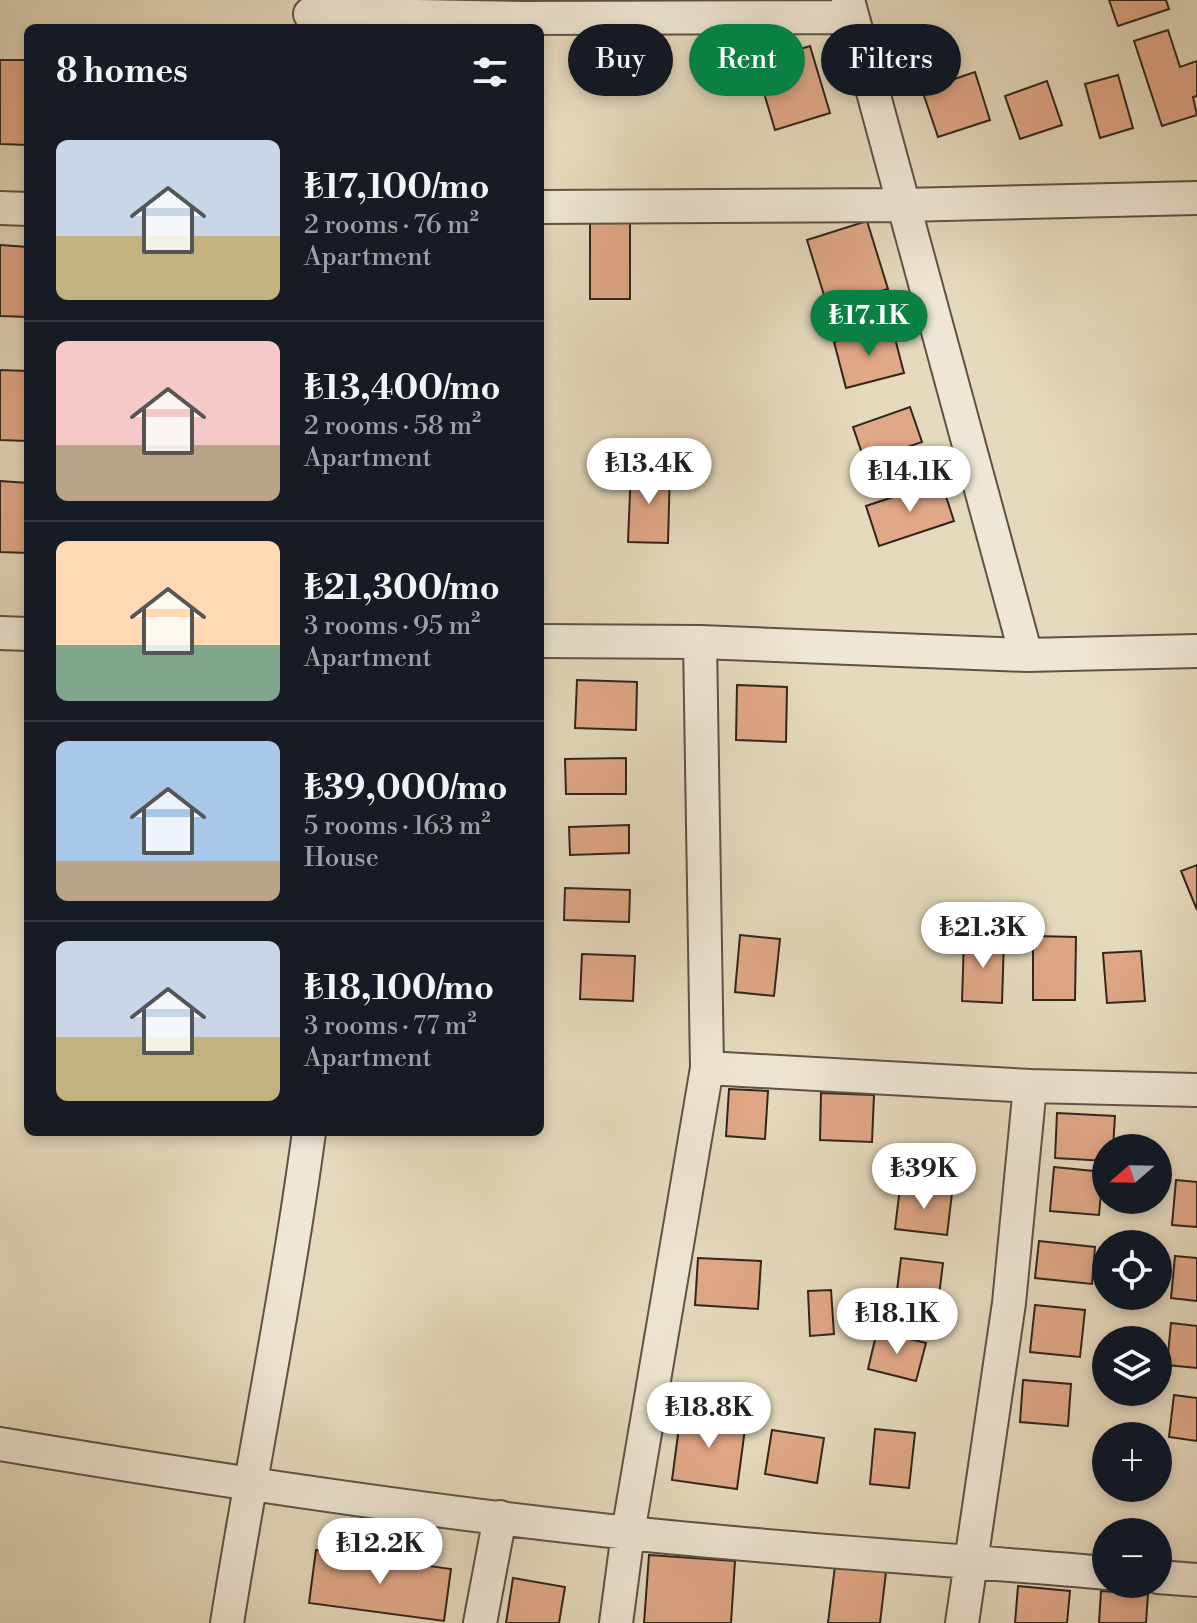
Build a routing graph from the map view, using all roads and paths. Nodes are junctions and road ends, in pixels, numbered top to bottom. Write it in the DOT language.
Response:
graph roads {
  1 [pos="850,8"];
  2 [pos="310,14"];
  3 [pos="1197,198"];
  4 [pos="903,205"];
  5 [pos="544,207"];
  6 [pos="0,208"];
  7 [pos="24,209"];
  8 [pos="0,633"];
  9 [pos="24,634"];
  10 [pos="544,641"];
  11 [pos="700,642"];
  12 [pos="1197,651"];
  13 [pos="1026,655"];
  14 [pos="707,1068"];
  15 [pos="1030,1086"];
  16 [pos="1197,1090"];
  17 [pos="308,1136"];
  18 [pos="0,1444"];
  19 [pos="249,1485"];
  20 [pos="500,1517"];
  21 [pos="628,1533"];
  22 [pos="971,1561"];
  23 [pos="1092,1572"];
  24 [pos="1172,1578"];
  25 [pos="1197,1580"];
  26 [pos="227,1623"];
  27 [pos="480,1623"];
  28 [pos="616,1623"];
  29 [pos="962,1623"];
  1 -- 2 [label="street"];
  1 -- 4 [label="street"];
  3 -- 4 [label="street"];
  4 -- 5 [label="street"];
  4 -- 13 [label="street"];
  6 -- 7 [label="street"];
  8 -- 9 [label="street"];
  10 -- 11 [label="street"];
  11 -- 13 [label="street"];
  11 -- 14 [label="street"];
  12 -- 13 [label="street"];
  14 -- 15 [label="street"];
  14 -- 21 [label="street"];
  15 -- 16 [label="street"];
  15 -- 22 [label="street"];
  17 -- 19 [label="street"];
  18 -- 19 [label="street"];
  19 -- 20 [label="street"];
  19 -- 26 [label="street"];
  20 -- 21 [label="street"];
  20 -- 27 [label="street"];
  21 -- 22 [label="street"];
  21 -- 28 [label="street"];
  22 -- 23 [label="street"];
  22 -- 29 [label="street"];
  24 -- 25 [label="street"];
}
